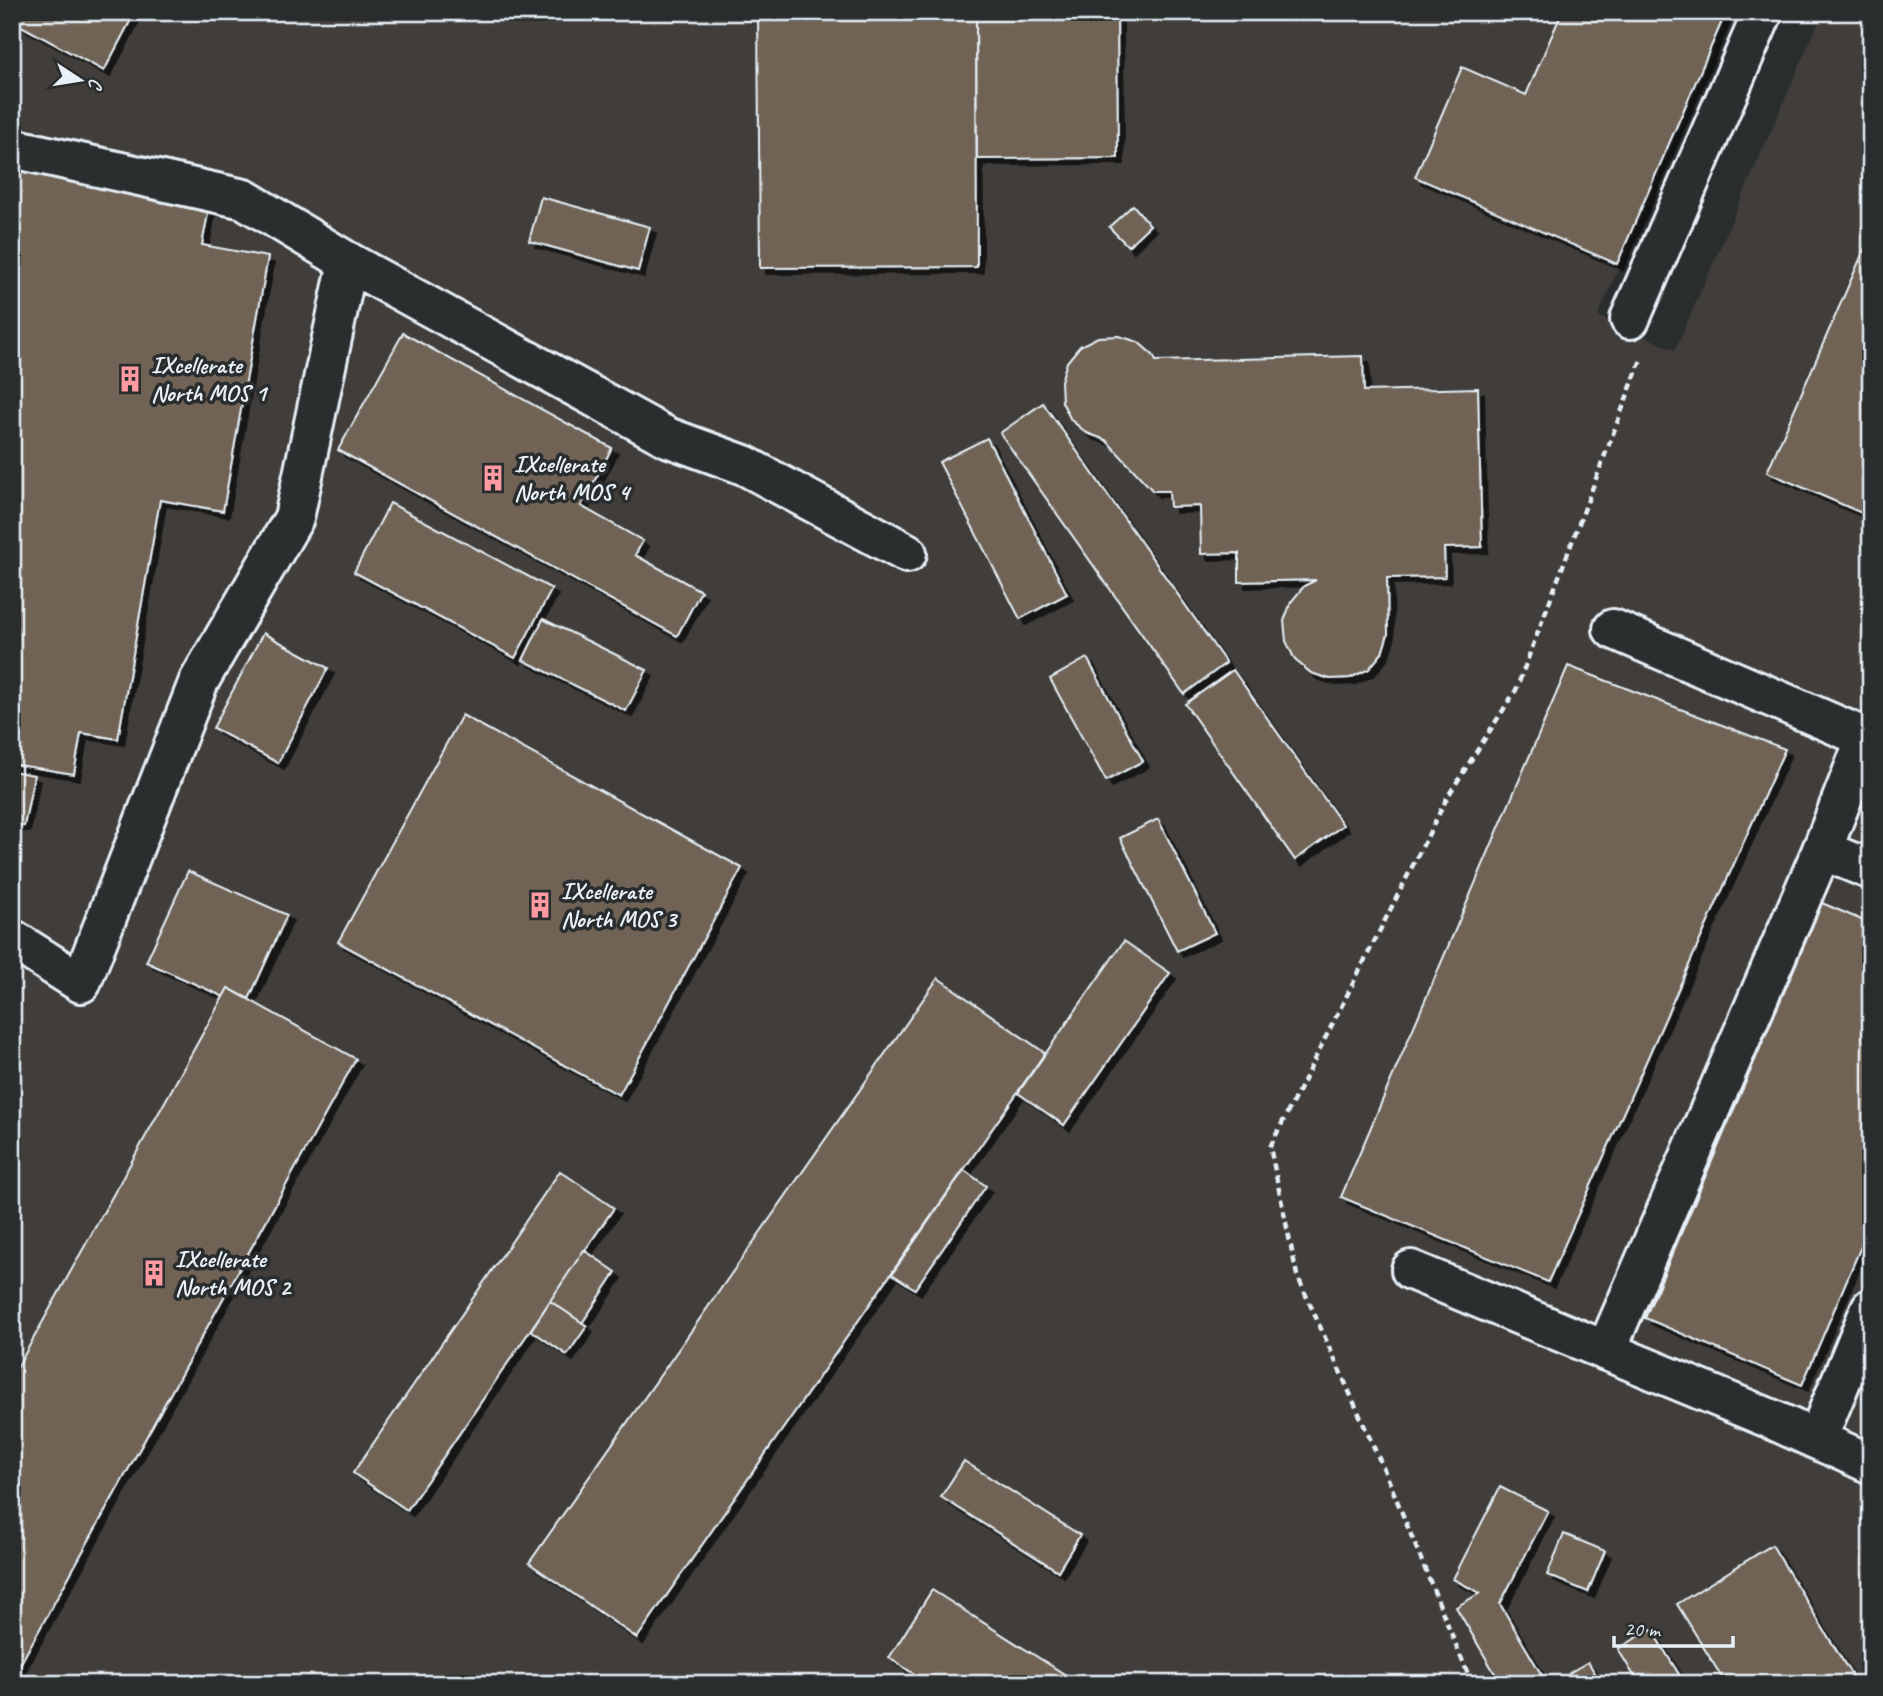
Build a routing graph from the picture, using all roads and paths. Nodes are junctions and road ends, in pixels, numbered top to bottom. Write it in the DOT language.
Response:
graph roads {
  1 [pos="1763,12"];
  2 [pos="12,148"];
  3 [pos="348,262"];
  4 [pos="1630,319"];
  5 [pos="1642,355"];
  6 [pos="907,553"];
  7 [pos="1613,629"];
  8 [pos="1822,850"];
  9 [pos="1871,870"];
  10 [pos="12,939"];
  11 [pos="1411,1270"];
  12 [pos="1871,1308"];
  13 [pos="1606,1351"];
  14 [pos="1816,1439"];
  15 [pos="1871,1464"];
  16 [pos="1472,1684"];
  1 -- 4 [label="lane"];
  2 -- 3 [label="lane"];
  3 -- 6 [label="lane"];
  3 -- 10 [label="lane"];
  5 -- 16 [label="path"];
  7 -- 8 [label="lane"];
  8 -- 9 [label="lane"];
  8 -- 13 [label="lane"];
  11 -- 13 [label="lane"];
  12 -- 14 [label="lane"];
  13 -- 14 [label="lane"];
  14 -- 15 [label="lane"];
}
